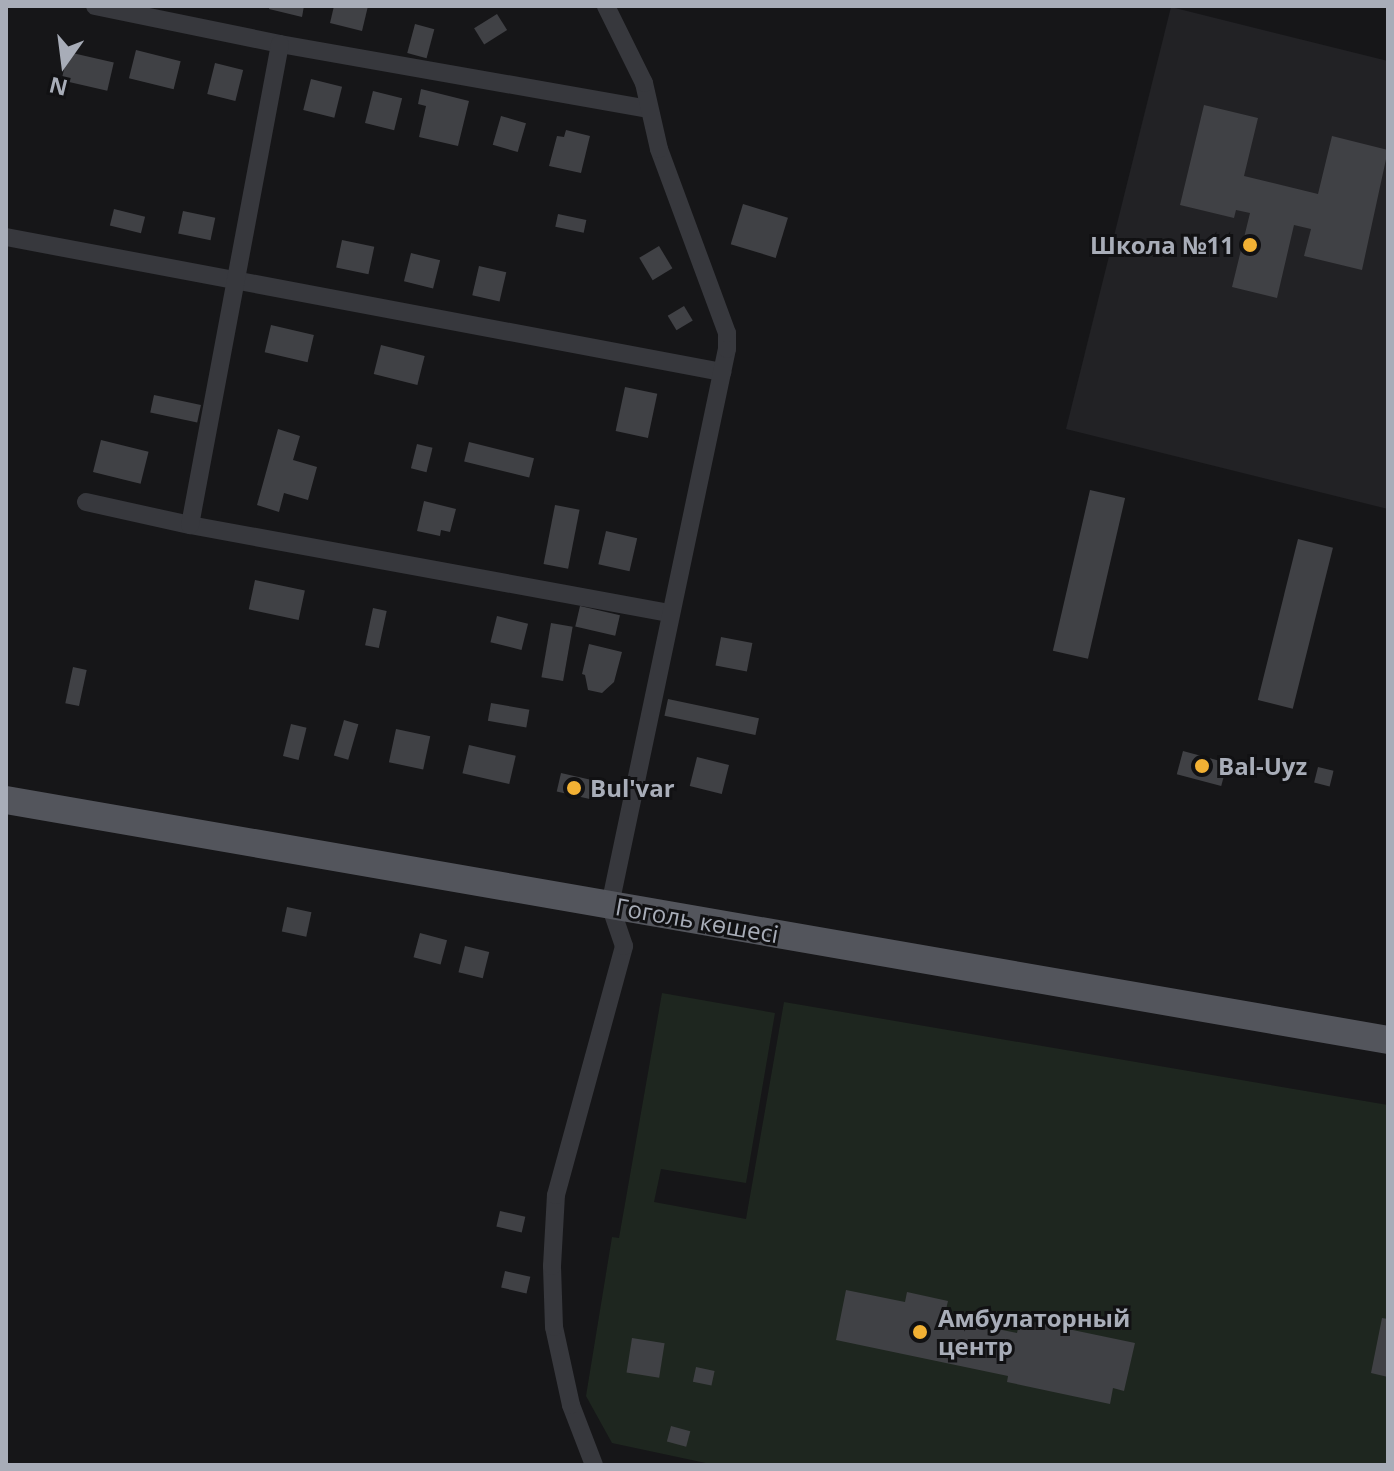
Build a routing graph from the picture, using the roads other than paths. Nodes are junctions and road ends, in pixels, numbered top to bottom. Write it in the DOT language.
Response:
graph roads {
  1 [pos="95,6"];
  2 [pos="606,6"];
  3 [pos="280,44"];
  4 [pos="649,109"];
  5 [pos="6,237"];
  6 [pos="237,280"];
  7 [pos="722,372"];
  8 [pos="86,502"];
  9 [pos="190,525"];
  10 [pos="671,613"];
  11 [pos="6,800"];
  12 [pos="610,905"];
  13 [pos="1388,1040"];
  14 [pos="594,1465"];
  1 -- 3 [label="street"];
  2 -- 4 [label="street"];
  3 -- 4 [label="street"];
  3 -- 6 [label="street"];
  4 -- 7 [label="street"];
  5 -- 6 [label="street"];
  6 -- 7 [label="street"];
  6 -- 9 [label="street"];
  7 -- 10 [label="street"];
  8 -- 9 [label="street"];
  9 -- 10 [label="street"];
  10 -- 12 [label="street"];
  11 -- 12 [label="main road, Гоголь көшесі"];
  12 -- 13 [label="main road, Гоголь көшесі"];
  12 -- 14 [label="street"];
}
